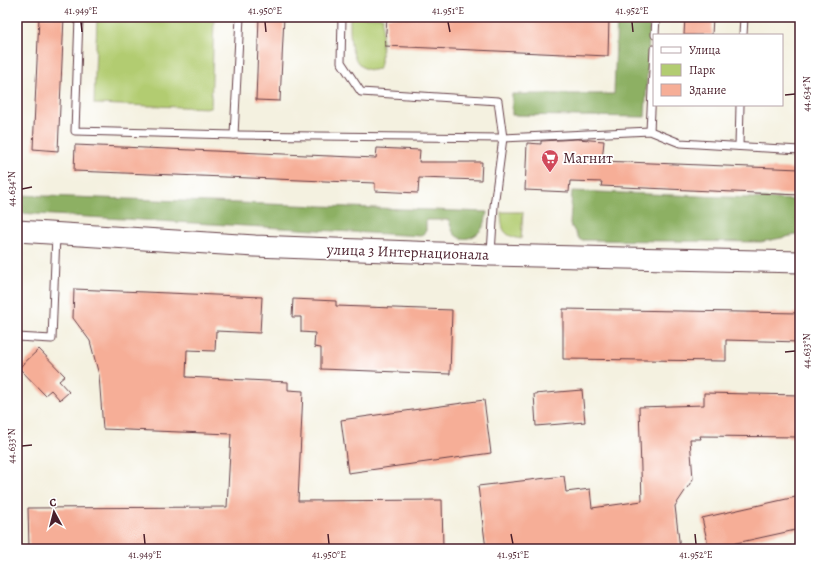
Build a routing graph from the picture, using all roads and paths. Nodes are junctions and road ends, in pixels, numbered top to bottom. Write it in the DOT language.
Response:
graph roads {
  1 [pos="79,17"];
  2 [pos="240,17"];
  3 [pos="342,17"];
  4 [pos="656,17"];
  5 [pos="744,17"];
  6 [pos="655,34"];
  7 [pos="743,34"];
  8 [pos="653,70"];
  9 [pos="740,106"];
  10 [pos="650,131"];
  11 [pos="234,135"];
  12 [pos="503,138"];
  13 [pos="739,146"];
  14 [pos="800,150"];
  15 [pos="17,231"];
  16 [pos="56,233"];
  17 [pos="491,255"];
  18 [pos="800,262"];
  19 [pos="17,337"];
  1 -- 11 [label="lane"];
  2 -- 11 [label="lane"];
  3 -- 12 [label="lane"];
  4 -- 6 [label="lane"];
  5 -- 7 [label="lane"];
  8 -- 10 [label="lane"];
  9 -- 13 [label="lane"];
  10 -- 12 [label="lane"];
  10 -- 13 [label="lane"];
  11 -- 12 [label="lane"];
  12 -- 17 [label="lane"];
  13 -- 14 [label="lane"];
  15 -- 16 [label="main road, улица 3 Интернационала"];
  16 -- 17 [label="main road, улица 3 Интернационала"];
  16 -- 19 [label="lane"];
  17 -- 18 [label="main road, улица 3 Интернационала"];
}
